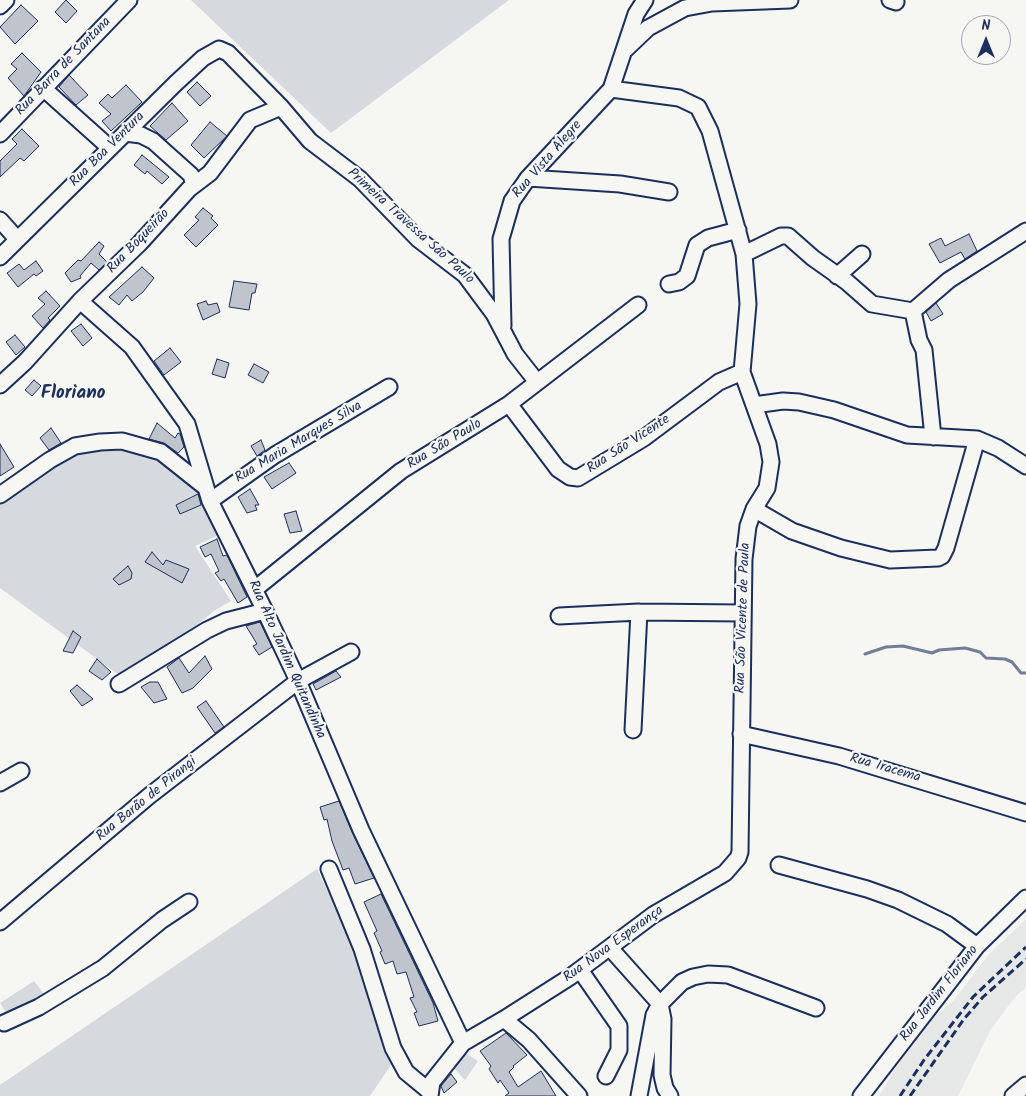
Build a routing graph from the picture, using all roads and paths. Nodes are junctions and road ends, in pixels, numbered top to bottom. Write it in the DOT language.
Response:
graph roads {
  1 [pos="6,0"];
  2 [pos="129,0"];
  3 [pos="645,0"];
  4 [pos="790,0"];
  5 [pos="0,6"];
  6 [pos="219,49"];
  7 [pos="625,50"];
  8 [pos="43,88"];
  9 [pos="611,89"];
  10 [pos="281,107"];
  11 [pos="125,133"];
  12 [pos="0,134"];
  13 [pos="110,148"];
  14 [pos="528,178"];
  15 [pos="194,185"];
  16 [pos="668,192"];
  17 [pos="0,220"];
  18 [pos="738,230"];
  19 [pos="1026,231"];
  20 [pos="18,239"];
  21 [pos="744,254"];
  22 [pos="862,254"];
  23 [pos="0,257"];
  24 [pos="837,276"];
  25 [pos="669,284"];
  26 [pos="80,301"];
  27 [pos="638,305"];
  28 [pos="913,311"];
  29 [pos="503,335"];
  30 [pos="742,372"];
  31 [pos="537,382"];
  32 [pos="0,385"];
  33 [pos="389,387"];
  34 [pos="509,404"];
  35 [pos="754,405"];
  36 [pos="933,437"];
  37 [pos="977,439"];
  38 [pos="1026,466"];
  39 [pos="207,494"];
  40 [pos="0,495"];
  41 [pos="754,509"];
  42 [pos="255,589"];
  43 [pos="265,611"];
  44 [pos="639,612"];
  45 [pos="743,614"];
  46 [pos="559,616"];
  47 [pos="352,652"];
  48 [pos="298,681"];
  49 [pos="119,684"];
  50 [pos="633,730"];
  51 [pos="741,734"];
  52 [pos="21,771"];
  53 [pos="0,783"];
  54 [pos="1026,813"];
  55 [pos="779,865"];
  56 [pos="328,869"];
  57 [pos="725,872"];
  58 [pos="1026,898"];
  59 [pos="189,902"];
  60 [pos="0,922"];
  61 [pos="976,946"];
  62 [pos="610,948"];
  63 [pos="580,970"];
  64 [pos="660,1004"];
  65 [pos="816,1008"];
  66 [pos="504,1019"];
  67 [pos="1,1025"];
  68 [pos="463,1043"];
  69 [pos="606,1076"];
  70 [pos="1026,1085"];
  71 [pos="430,1093"];
  72 [pos="579,1096"];
  73 [pos="639,1096"];
  74 [pos="670,1096"];
  75 [pos="861,1096"];
  76 [pos="1012,1096"];
  1 -- 5 [label="street"];
  2 -- 8 [label="street, Rua Barra de Santana"];
  3 -- 7 [label="street, Rua Vista Alegre"];
  4 -- 7 [label="street"];
  6 -- 10 [label="street, Primeira Travessa São Paulo"];
  6 -- 11 [label="street, Rua Boa Ventura"];
  7 -- 9 [label="street, Rua Vista Alegre"];
  8 -- 12 [label="street, Rua Barra de Santana"];
  8 -- 13 [label="street"];
  9 -- 14 [label="street, Rua Vista Alegre"];
  9 -- 18 [label="street, Rua São Vicente de Paula"];
  10 -- 15 [label="street, Rua Boqueirão"];
  10 -- 29 [label="street, Primeira Travessa São Paulo"];
  11 -- 13 [label="street, Rua Boa Ventura"];
  11 -- 15 [label="street"];
  13 -- 20 [label="street, Rua Boa Ventura"];
  14 -- 16 [label="street"];
  14 -- 29 [label="street, Rua Vista Alegre"];
  15 -- 26 [label="street, Rua Boqueirão"];
  17 -- 20 [label="street"];
  18 -- 21 [label="street, Rua São Vicente de Paula"];
  18 -- 25 [label="street"];
  19 -- 28 [label="street"];
  20 -- 23 [label="street, Rua Boa Ventura"];
  21 -- 24 [label="street"];
  21 -- 30 [label="street, Rua São Vicente de Paula"];
  22 -- 24 [label="street"];
  24 -- 28 [label="street"];
  26 -- 32 [label="street, Rua Boqueirão"];
  26 -- 39 [label="street, Rua Alto Jardim Quitandinha"];
  27 -- 31 [label="street, Rua São Paulo"];
  28 -- 36 [label="street"];
  29 -- 31 [label="street, Primeira Travessa São Paulo"];
  30 -- 34 [label="street, Rua São Vicente"];
  30 -- 35 [label="street, Rua São Vicente de Paula"];
  31 -- 34 [label="street, Rua São Paulo"];
  33 -- 39 [label="street, Rua Maria Marques Silva"];
  34 -- 42 [label="street, Rua São Paulo"];
  35 -- 36 [label="street"];
  35 -- 41 [label="street, Rua São Vicente de Paula"];
  36 -- 37 [label="street"];
  37 -- 38 [label="street"];
  37 -- 41 [label="street"];
  39 -- 40 [label="street"];
  39 -- 42 [label="street, Rua Alto Jardim Quitandinha"];
  41 -- 45 [label="street, Rua São Vicente de Paula"];
  42 -- 43 [label="street, Rua Alto Jardim Quitandinha"];
  43 -- 48 [label="street, Rua Alto Jardim Quitandinha"];
  43 -- 49 [label="street"];
  44 -- 45 [label="street"];
  44 -- 46 [label="street"];
  44 -- 50 [label="street"];
  45 -- 51 [label="street, Rua São Vicente de Paula"];
  47 -- 48 [label="street, Rua Barão de Pirangi"];
  48 -- 60 [label="street, Rua Barão de Pirangi"];
  48 -- 68 [label="street, Rua Alto Jardim Quitandinha"];
  51 -- 54 [label="street, Rua Iracema"];
  51 -- 57 [label="street, Rua São Vicente de Paula"];
  52 -- 53 [label="street"];
  55 -- 61 [label="street"];
  56 -- 71 [label="street"];
  57 -- 62 [label="street, Rua Nova Esperança"];
  58 -- 61 [label="street, Rua Jardim Floriano"];
  59 -- 67 [label="street"];
  61 -- 75 [label="street, Rua Jardim Floriano"];
  62 -- 63 [label="street, Rua Nova Esperança"];
  62 -- 64 [label="street"];
  63 -- 66 [label="street, Rua Nova Esperança"];
  63 -- 69 [label="street"];
  64 -- 65 [label="street"];
  64 -- 73 [label="street"];
  64 -- 74 [label="street"];
  66 -- 68 [label="street, Rua Nova Esperança"];
  66 -- 72 [label="street"];
  68 -- 71 [label="street"];
  70 -- 76 [label="street"];
}
